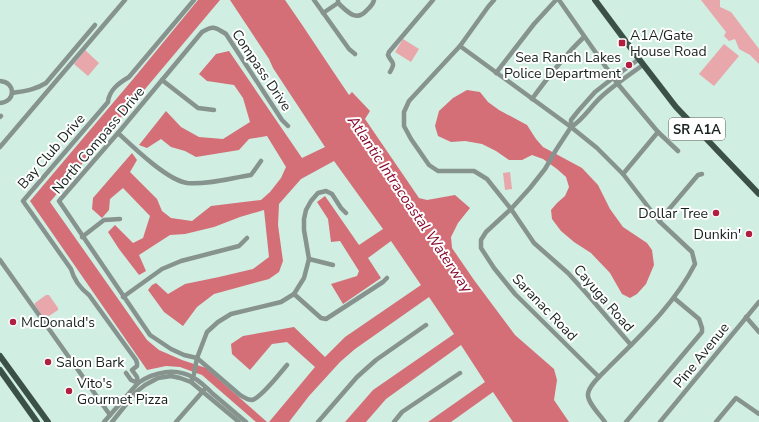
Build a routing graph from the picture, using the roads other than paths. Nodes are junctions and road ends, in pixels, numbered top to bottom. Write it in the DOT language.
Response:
graph roads {
  1 [pos="125,0"];
  2 [pos="194,0"];
  3 [pos="314,0"];
  4 [pos="374,0"];
  5 [pos="433,0"];
  6 [pos="494,0"];
  7 [pos="557,0"];
  8 [pos="595,0"];
  9 [pos="338,2"];
  10 [pos="323,13"];
  11 [pos="94,25"];
  12 [pos="216,28"];
  13 [pos="584,37"];
  14 [pos="460,46"];
  15 [pos="356,54"];
  16 [pos="641,62"];
  17 [pos="390,72"];
  18 [pos="496,73"];
  19 [pos="613,78"];
  20 [pos="162,80"];
  21 [pos="0,81"];
  22 [pos="617,83"];
  23 [pos="12,93"];
  24 [pos="532,99"];
  25 [pos="0,103"];
  26 [pos="214,110"];
  27 [pos="288,126"];
  28 [pos="571,127"];
  29 [pos="658,132"];
  30 [pos="118,134"];
  31 [pos="0,147"];
  32 [pos="678,151"];
  33 [pos="261,161"];
  34 [pos="623,174"];
  35 [pos="702,174"];
  36 [pos="759,194"];
  37 [pos="511,209"];
  38 [pos="346,213"];
  39 [pos="120,219"];
  40 [pos="659,221"];
  41 [pos="82,237"];
  42 [pos="247,238"];
  43 [pos="309,259"];
  44 [pos="0,260"];
  45 [pos="333,265"];
  46 [pos="387,278"];
  47 [pos="294,294"];
  48 [pos="123,296"];
  49 [pos="674,298"];
  50 [pos="759,302"];
  51 [pos="746,318"];
  52 [pos="426,326"];
  53 [pos="759,332"];
  54 [pos="631,346"];
  55 [pos="0,356"];
  56 [pos="196,361"];
  57 [pos="287,365"];
  58 [pos="0,370"];
  59 [pos="126,373"];
  60 [pos="460,373"];
  61 [pos="599,377"];
  62 [pos="193,378"];
  63 [pos="138,383"];
  64 [pos="140,388"];
  65 [pos="204,390"];
  66 [pos="18,395"];
  67 [pos="30,398"];
  68 [pos="223,405"];
  69 [pos="759,414"];
  70 [pos="110,415"];
  71 [pos="38,422"];
  72 [pos="48,422"];
  73 [pos="104,422"];
  74 [pos="112,422"];
  75 [pos="176,422"];
  76 [pos="239,422"];
  77 [pos="246,422"];
  78 [pos="318,422"];
  79 [pos="394,422"];
  80 [pos="605,422"];
  81 [pos="626,422"];
  82 [pos="660,422"];
  83 [pos="716,422"];
  1 -- 31 [label="street"];
  2 -- 63 [label="street, Bay Club Drive"];
  3 -- 10 [label="street"];
  4 -- 9 [label="street"];
  5 -- 17 [label="street"];
  6 -- 14 [label="street, Cayuga Road"];
  7 -- 13 [label="street"];
  7 -- 18 [label="street"];
  8 -- 16 [label="main road, SR A1A"];
  9 -- 10 [label="street"];
  10 -- 15 [label="street"];
  11 -- 23 [label="street"];
  12 -- 20 [label="street, North Compass Drive"];
  12 -- 27 [label="street, Compass Drive"];
  13 -- 19 [label="street"];
  13 -- 24 [label="street"];
  14 -- 18 [label="street, Cayuga Road"];
  14 -- 37 [label="street, Cayuga Road"];
  16 -- 19 [label="street"];
  16 -- 22 [label="street"];
  16 -- 36 [label="main road, SR A1A"];
  18 -- 24 [label="street, Cayuga Road"];
  19 -- 22 [label="street"];
  19 -- 28 [label="street"];
  20 -- 26 [label="street"];
  20 -- 30 [label="street, North Compass Drive"];
  21 -- 23 [label="street"];
  22 -- 28 [label="street"];
  22 -- 29 [label="street"];
  23 -- 25 [label="street"];
  24 -- 28 [label="street, Cayuga Road"];
  28 -- 34 [label="street, Cayuga Road"];
  28 -- 37 [label="street"];
  29 -- 32 [label="street"];
  29 -- 34 [label="street"];
  30 -- 33 [label="street"];
  30 -- 41 [label="street, North Compass Drive"];
  34 -- 40 [label="street, Cayuga Road"];
  35 -- 40 [label="street"];
  37 -- 54 [label="street, Cayuga Road"];
  37 -- 61 [label="street, Saranac Road"];
  38 -- 43 [label="street"];
  39 -- 41 [label="street"];
  40 -- 49 [label="street, Cayuga Road"];
  41 -- 48 [label="street, North Compass Drive"];
  42 -- 48 [label="street"];
  43 -- 45 [label="street"];
  43 -- 47 [label="street"];
  44 -- 70 [label="street"];
  46 -- 47 [label="street"];
  47 -- 56 [label="street"];
  48 -- 56 [label="street, North Compass Drive"];
  49 -- 54 [label="street, Cayuga Road"];
  49 -- 81 [label="street"];
  50 -- 51 [label="street, Pine Avenue"];
  51 -- 53 [label="street"];
  51 -- 82 [label="street, Pine Avenue"];
  52 -- 78 [label="street"];
  54 -- 61 [label="street"];
  55 -- 67 [label="main road"];
  56 -- 57 [label="street"];
  56 -- 62 [label="street"];
  58 -- 66 [label="main road"];
  59 -- 63 [label="street, Bay Club Drive"];
  60 -- 79 [label="street"];
  61 -- 80 [label="street"];
  62 -- 63 [label="street"];
  62 -- 64 [label="street"];
  62 -- 65 [label="street"];
  63 -- 64 [label="street, Bay Club Drive"];
  63 -- 70 [label="street"];
  64 -- 74 [label="street"];
  65 -- 68 [label="street"];
  65 -- 75 [label="street"];
  66 -- 67 [label="main road"];
  66 -- 71 [label="main road"];
  67 -- 72 [label="main road"];
  68 -- 76 [label="street"];
  68 -- 77 [label="street"];
  69 -- 83 [label="street"];
  70 -- 73 [label="street"];
}
